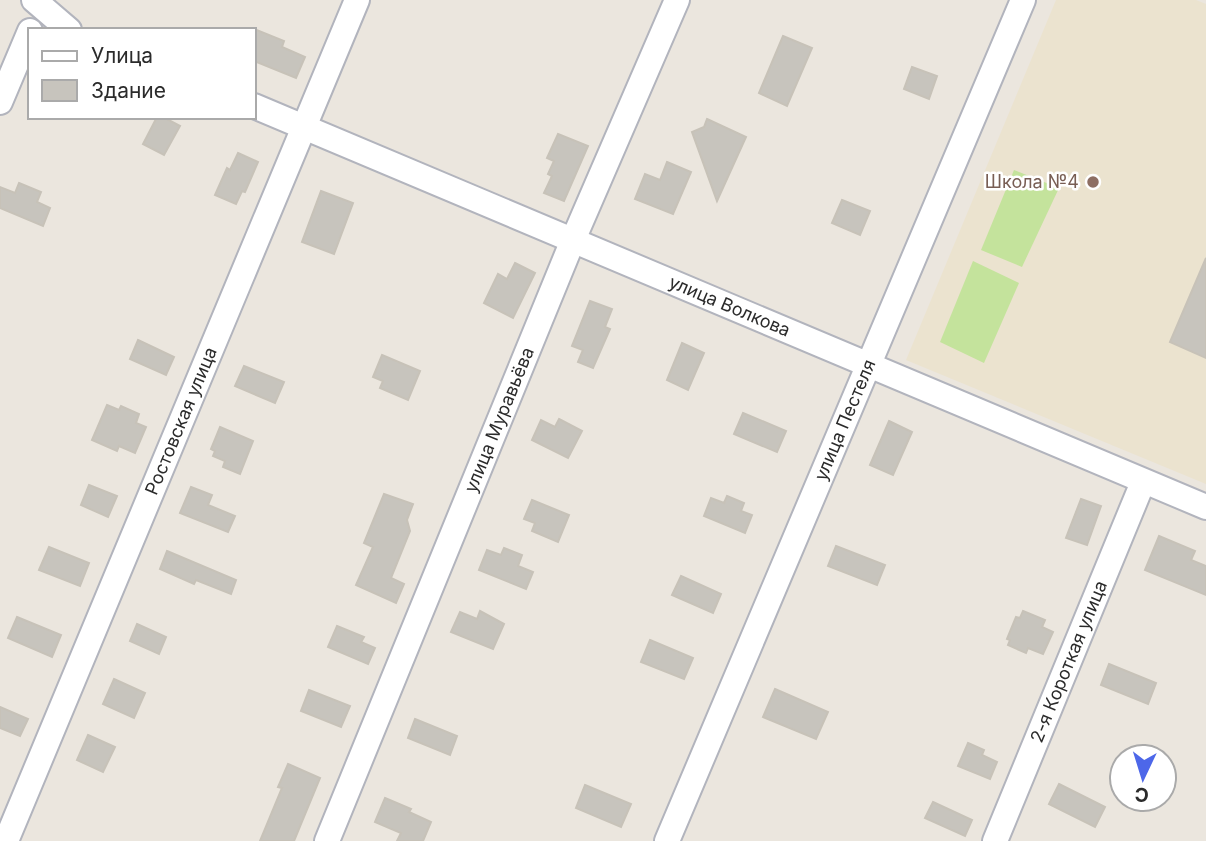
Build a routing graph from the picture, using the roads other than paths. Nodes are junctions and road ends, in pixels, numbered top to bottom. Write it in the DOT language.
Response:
graph roads {
  1 [pos="357,0"];
  2 [pos="677,0"];
  3 [pos="1023,0"];
  4 [pos="39,2"];
  5 [pos="31,28"];
  6 [pos="67,28"];
  7 [pos="28,36"];
  8 [pos="0,102"];
  9 [pos="256,108"];
  10 [pos="303,127"];
  11 [pos="573,240"];
  12 [pos="869,364"];
  13 [pos="1143,482"];
  14 [pos="1206,507"];
  15 [pos="6,841"];
  16 [pos="327,841"];
  17 [pos="667,841"];
  18 [pos="995,841"];
  1 -- 10 [label="street, Ростовская улица"];
  2 -- 11 [label="street, улица Муравьёва"];
  3 -- 12 [label="street, улица Пестеля"];
  4 -- 5 [label="street"];
  4 -- 6 [label="street"];
  7 -- 8 [label="street"];
  9 -- 10 [label="street, улица Волкова"];
  10 -- 11 [label="street, улица Волкова"];
  10 -- 15 [label="street, Ростовская улица"];
  11 -- 12 [label="street, улица Волкова"];
  11 -- 16 [label="street, улица Муравьёва"];
  12 -- 13 [label="street, улица Волкова"];
  12 -- 17 [label="street, улица Пестеля"];
  13 -- 14 [label="street, улица Волкова"];
  13 -- 18 [label="street, 2-я Короткая улица"];
}
